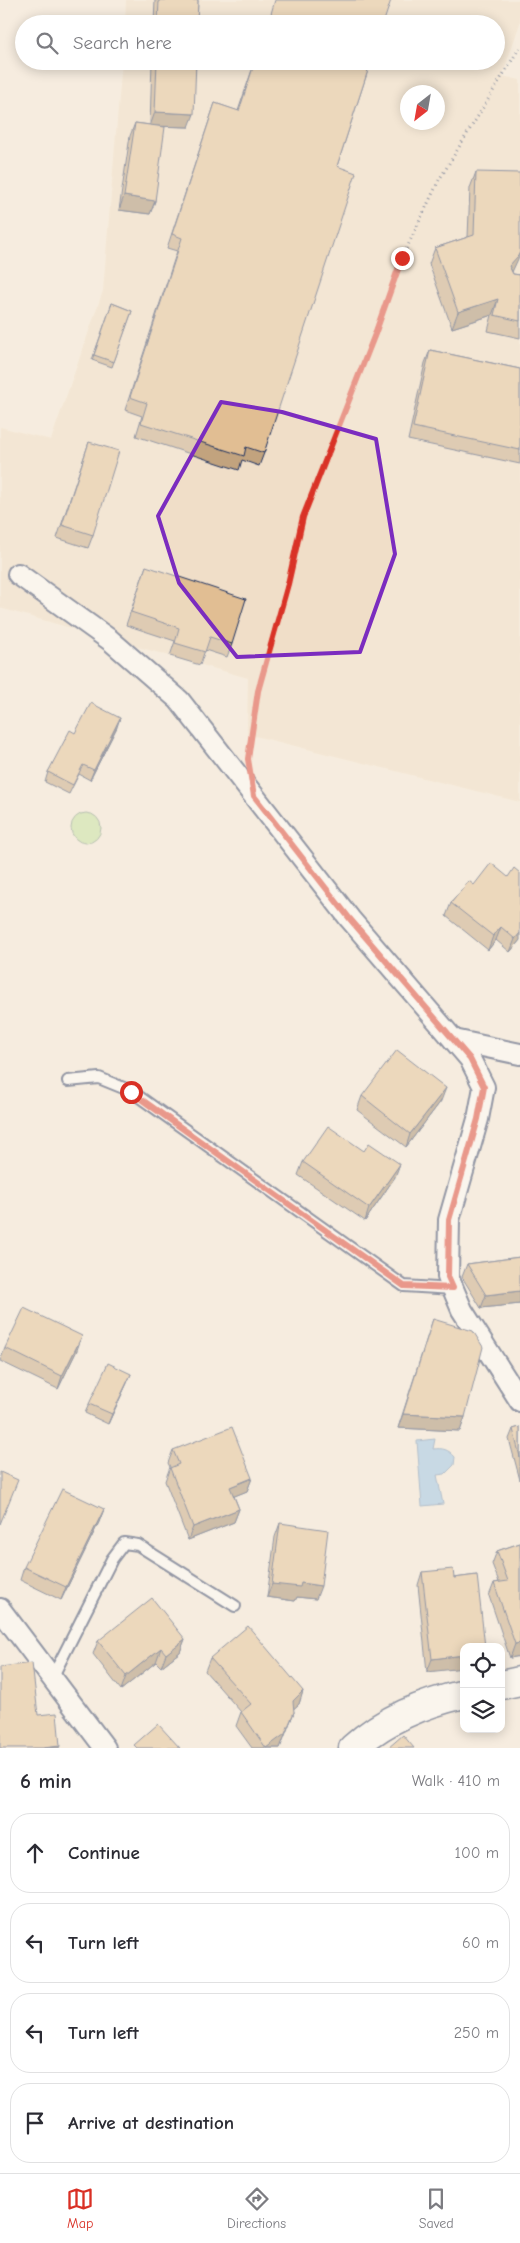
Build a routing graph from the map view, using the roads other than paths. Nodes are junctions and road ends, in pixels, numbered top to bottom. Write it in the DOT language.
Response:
graph roads {
  1 [pos="18,574"];
  2 [pos="454,1040"];
  3 [pos="520,1054"];
  4 [pos="68,1081"];
  5 [pos="453,1288"];
  6 [pos="520,1401"];
  7 [pos="235,1606"];
  8 [pos="0,1609"];
  9 [pos="52,1678"];
  10 [pos="520,1681"];
  11 [pos="505,1684"];
  12 [pos="460,1695"];
  13 [pos="105,1748"];
  14 [pos="353,1748"];
  1 -- 2 [label="street"];
  2 -- 3 [label="street"];
  2 -- 5 [label="street"];
  4 -- 5 [label="lane"];
  5 -- 6 [label="street"];
  7 -- 9 [label="lane"];
  8 -- 9 [label="street"];
  9 -- 13 [label="street"];
  10 -- 11 [label="street"];
  12 -- 14 [label="street"];
}
